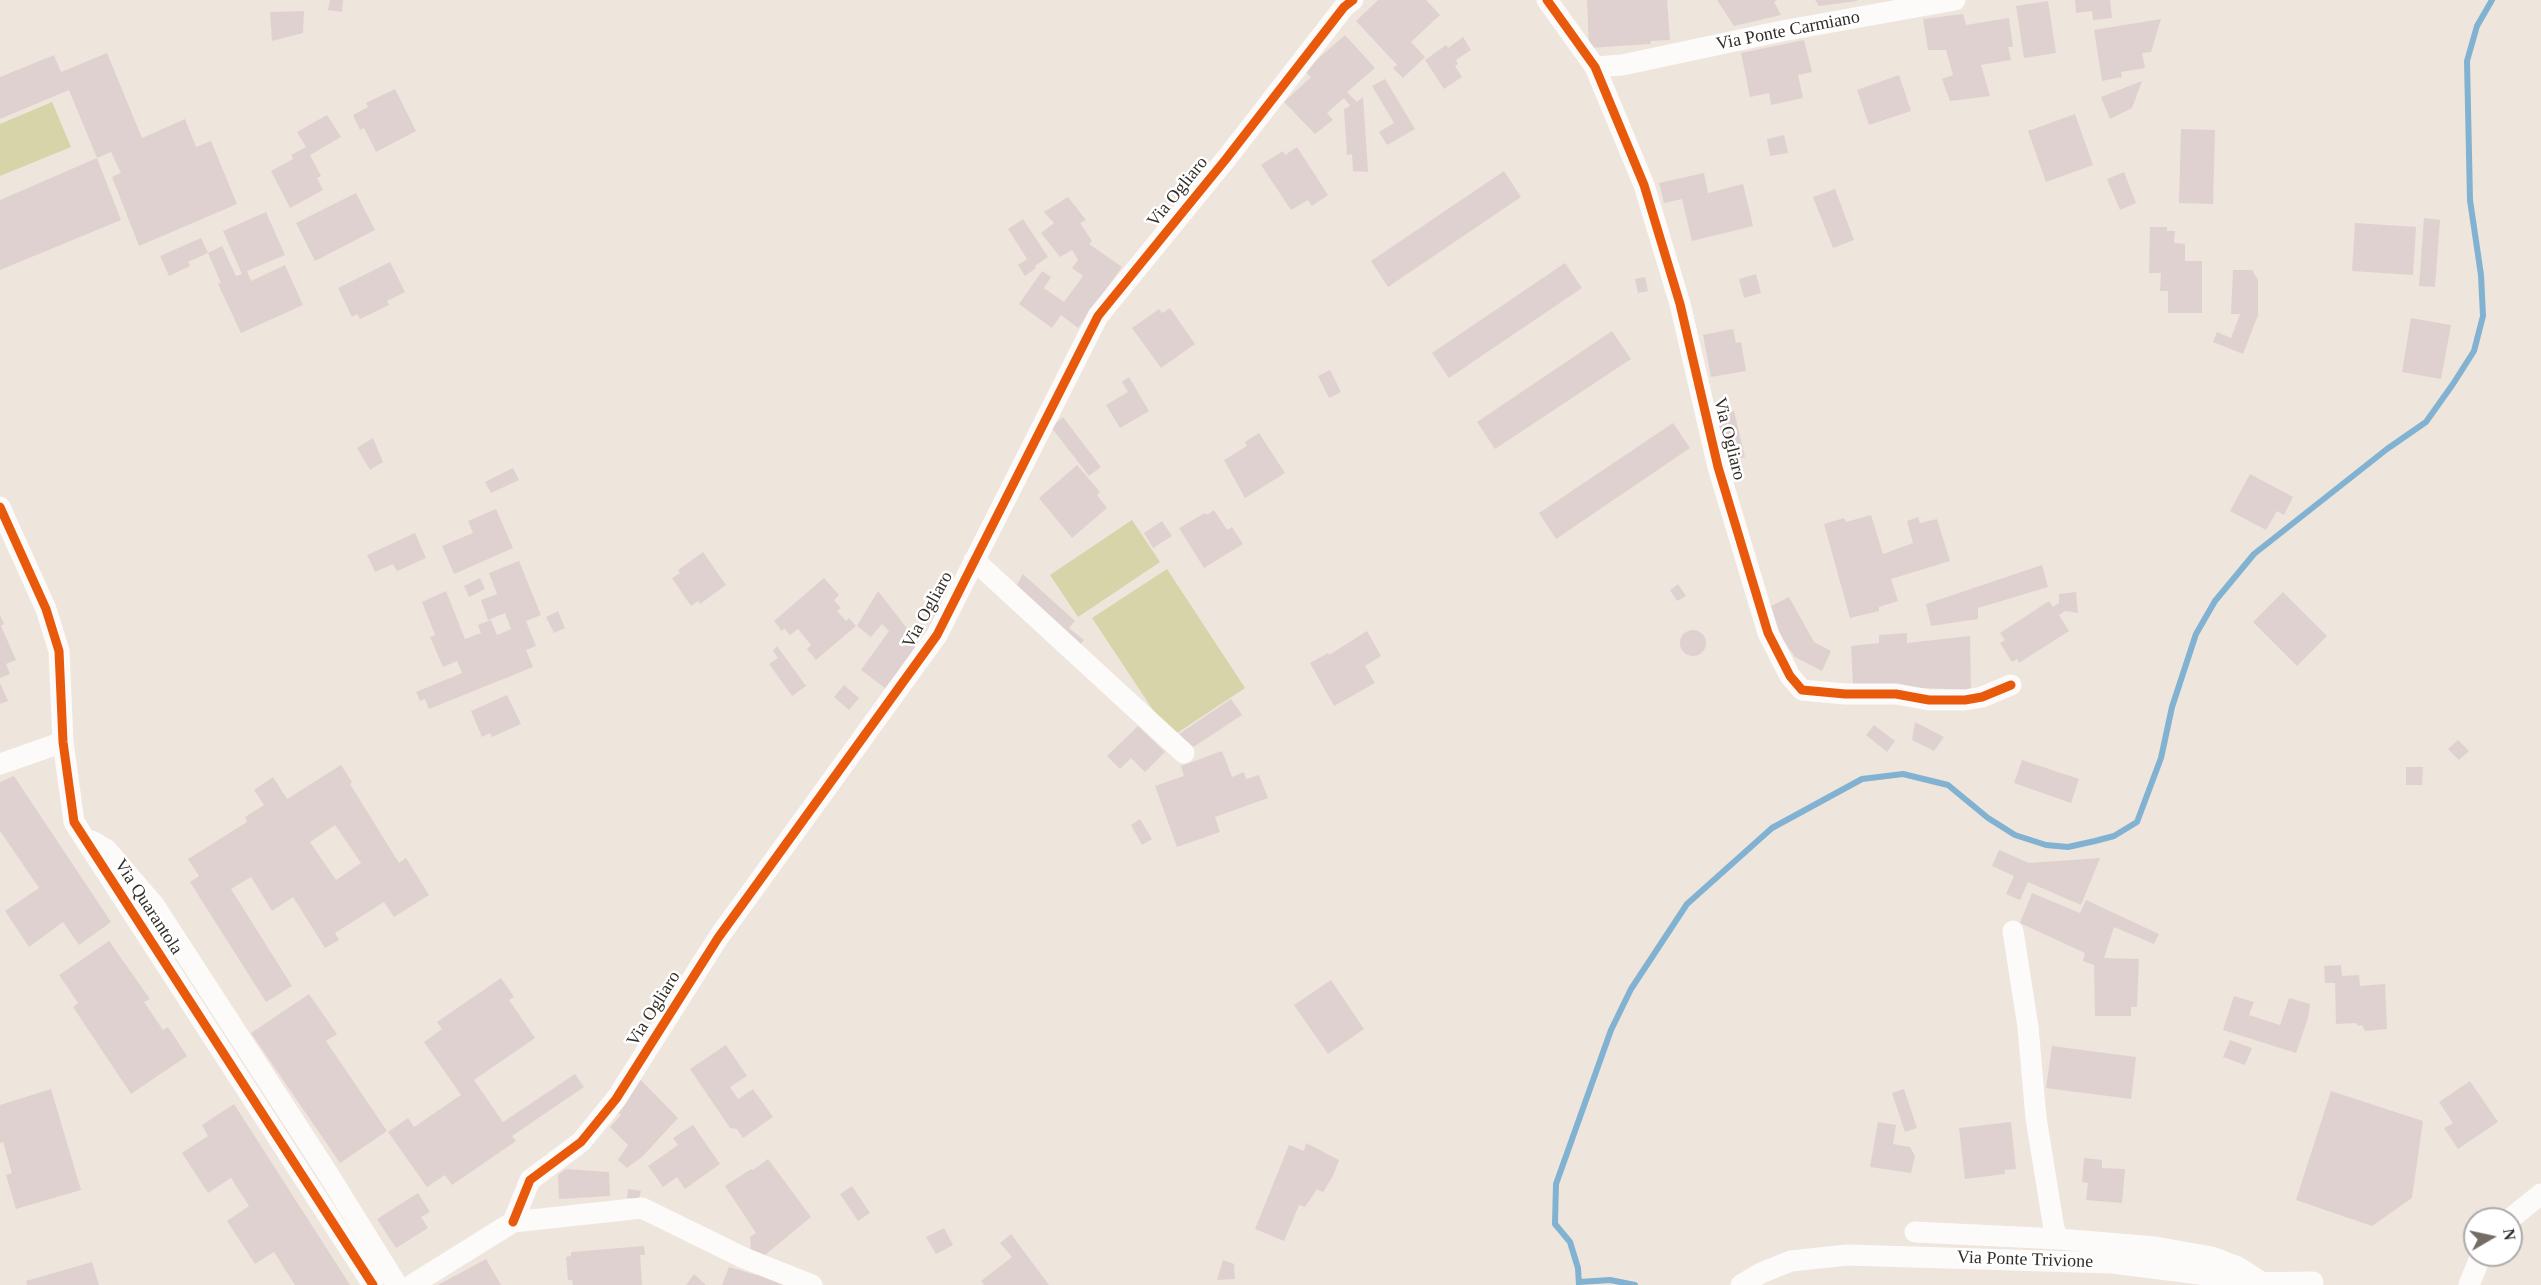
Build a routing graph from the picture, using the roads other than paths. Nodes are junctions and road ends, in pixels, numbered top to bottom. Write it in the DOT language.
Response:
graph roads {
  1 [pos="1353,0"];
  2 [pos="1547,0"];
  3 [pos="1955,0"];
  4 [pos="1595,67"];
  5 [pos="0,507"];
  6 [pos="974,560"];
  7 [pos="2011,685"];
  8 [pos="63,742"];
  9 [pos="1184,753"];
  10 [pos="0,764"];
  11 [pos="81,834"];
  12 [pos="166,924"];
  13 [pos="2013,931"];
  14 [pos="148,938"];
  15 [pos="2541,1194"];
  16 [pos="2523,1209"];
  17 [pos="513,1222"];
  18 [pos="1916,1232"];
  19 [pos="2059,1239"];
  20 [pos="2476,1267"];
  21 [pos="2313,1282"];
  22 [pos="2265,1284"];
  23 [pos="374,1285"];
  24 [pos="397,1285"];
  25 [pos="412,1285"];
  26 [pos="812,1285"];
  27 [pos="1741,1285"];
  28 [pos="2469,1285"];
  1 -- 6 [label="street, Via Ogliaro"];
  2 -- 4 [label="street, Via Ogliaro"];
  3 -- 4 [label="street, Via Ponte Carmiano"];
  4 -- 7 [label="street, Via Ogliaro"];
  5 -- 8 [label="street, Via Quarantola"];
  6 -- 9 [label="street"];
  6 -- 17 [label="street, Via Ogliaro"];
  8 -- 10 [label="street"];
  8 -- 11 [label="street, Via Quarantola"];
  11 -- 12 [label="street"];
  11 -- 14 [label="street, Via Quarantola"];
  12 -- 14 [label="street"];
  12 -- 24 [label="street"];
  13 -- 19 [label="street"];
  14 -- 23 [label="street, Via Quarantola"];
  15 -- 16 [label="street"];
  17 -- 25 [label="street"];
  17 -- 26 [label="street"];
  18 -- 19 [label="street"];
  19 -- 22 [label="street"];
  20 -- 28 [label="street"];
  21 -- 22 [label="street, Via Ponte Trivione"];
  22 -- 27 [label="street, Via Ponte Trivione"];
}
